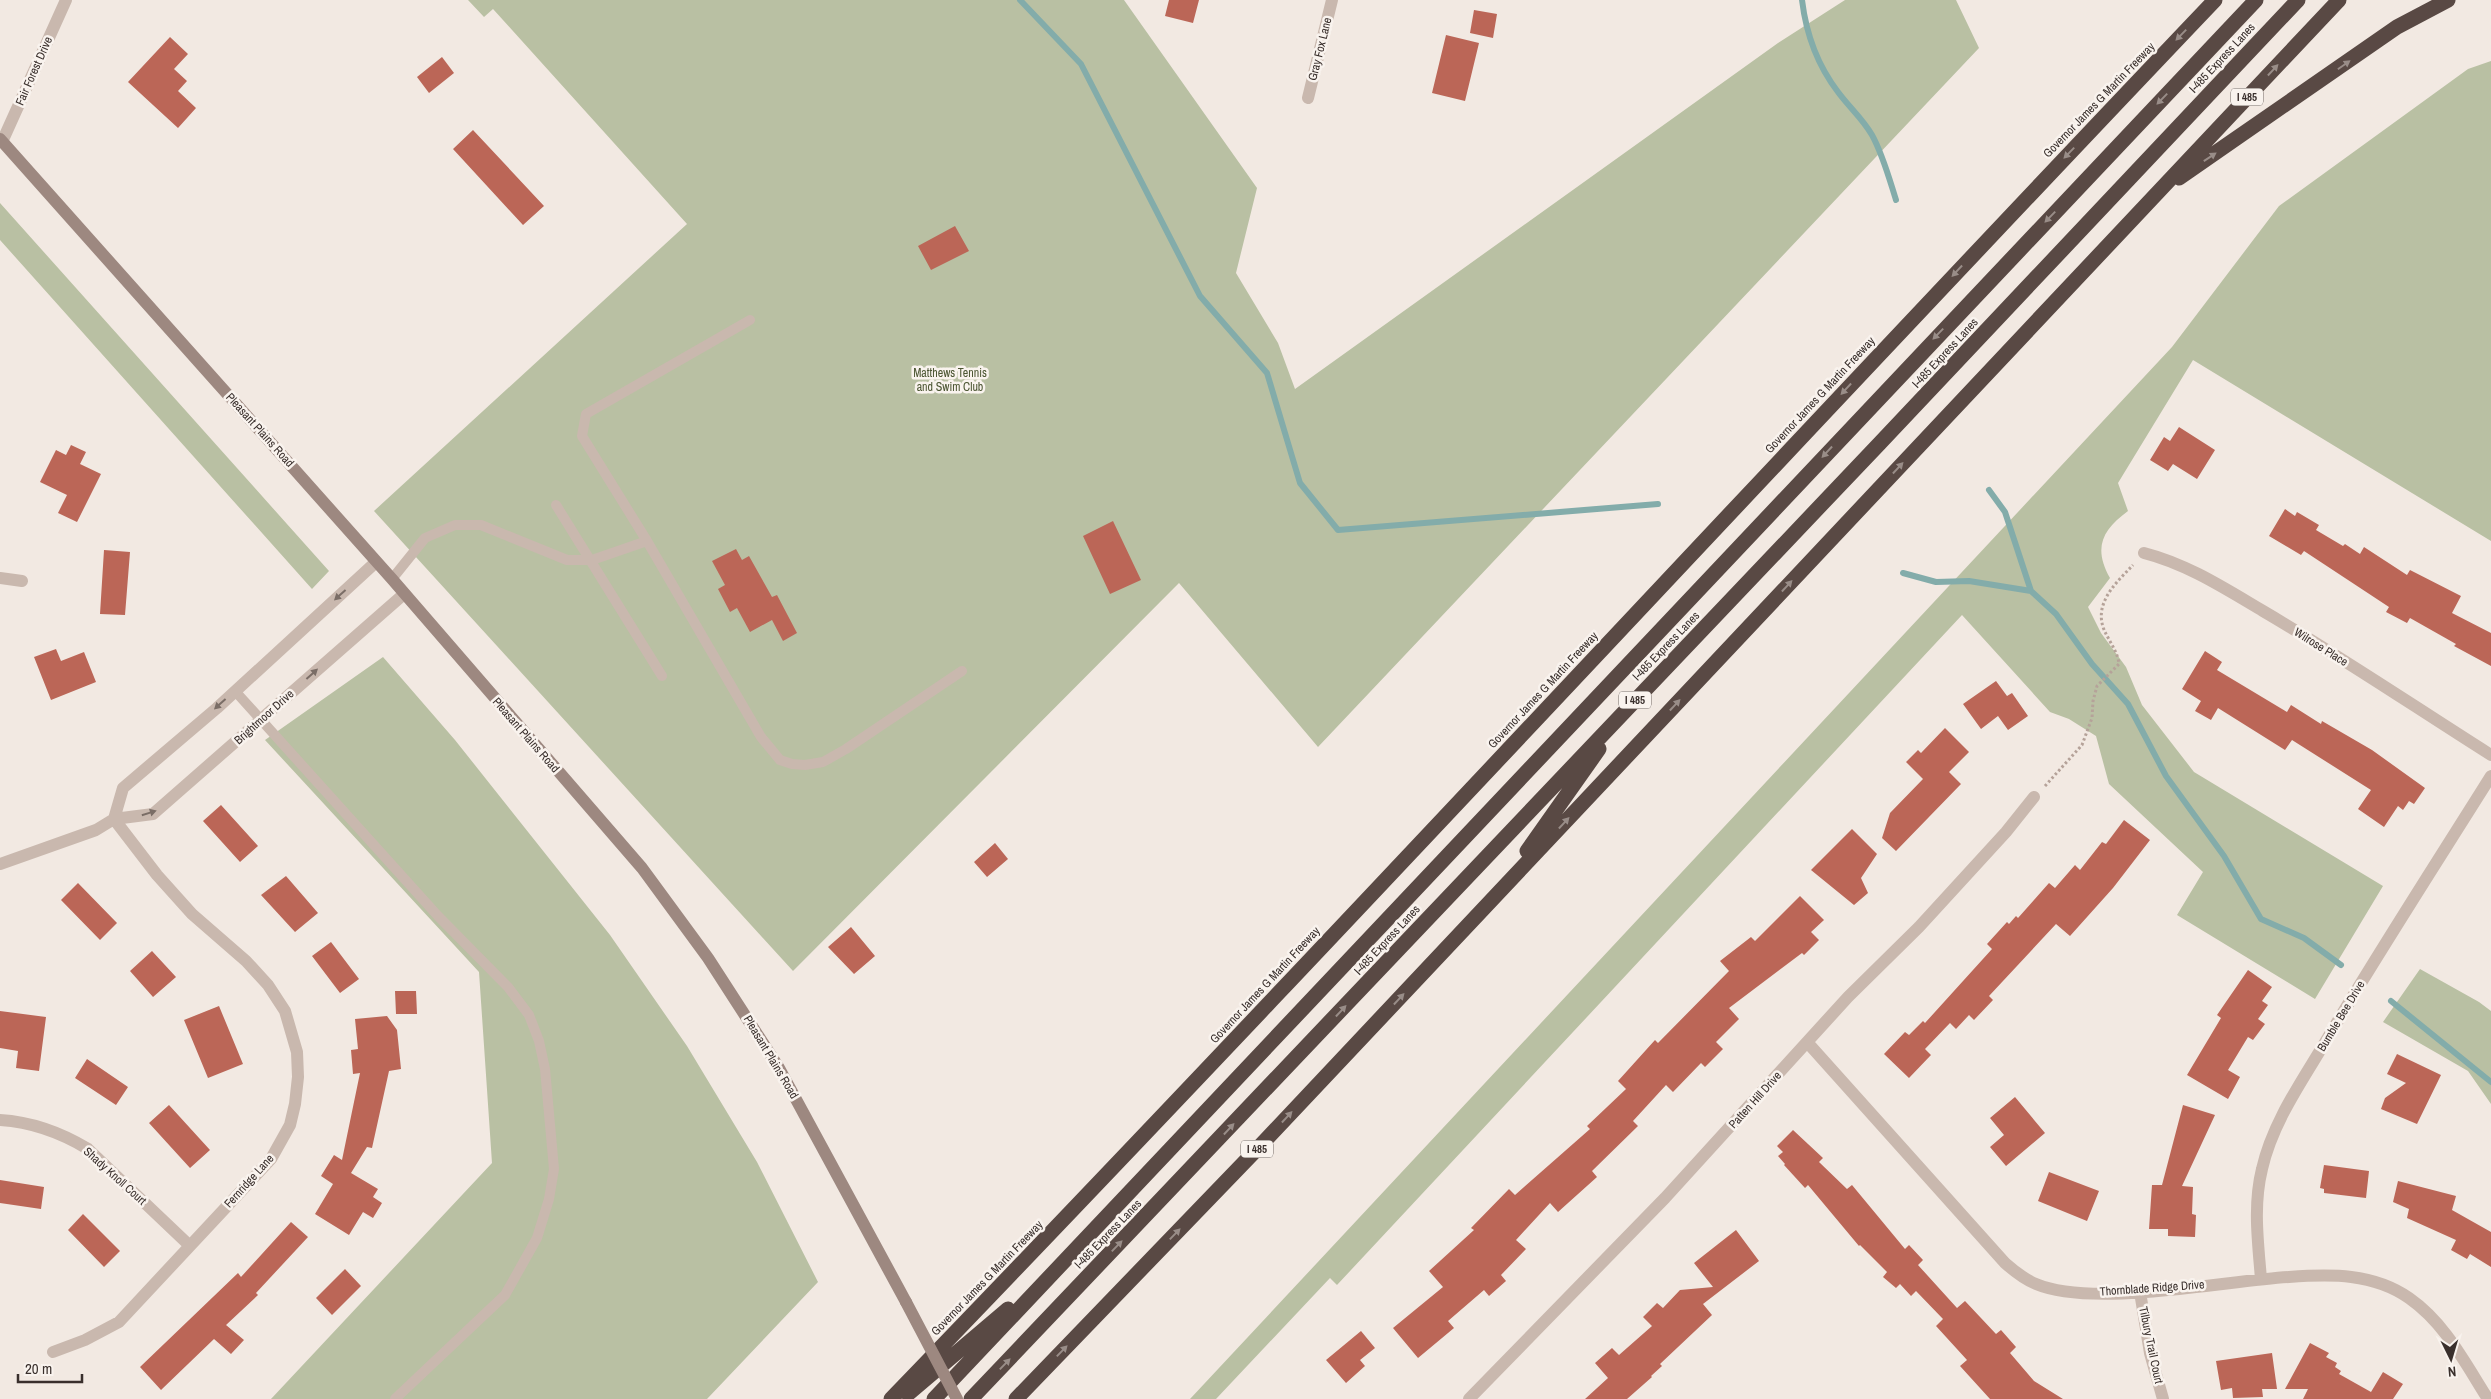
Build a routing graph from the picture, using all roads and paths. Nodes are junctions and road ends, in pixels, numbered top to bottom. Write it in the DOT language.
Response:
graph roads {
  1 [pos="66,0"];
  2 [pos="1332,0"];
  3 [pos="2215,0"];
  4 [pos="2256,0"];
  5 [pos="2298,0"];
  6 [pos="2339,0"];
  7 [pos="2448,0"];
  8 [pos="1308,98"];
  9 [pos="1,141"];
  10 [pos="2155,194"];
  11 [pos="750,320"];
  12 [pos="556,506"];
  13 [pos="647,541"];
  14 [pos="2144,553"];
  15 [pos="592,560"];
  16 [pos="376,562"];
  17 [pos="0,578"];
  18 [pos="392,579"];
  19 [pos="22,581"];
  20 [pos="404,594"];
  21 [pos="962,671"];
  22 [pos="662,676"];
  23 [pos="235,691"];
  24 [pos="1629,706"];
  25 [pos="260,719"];
  26 [pos="2491,755"];
  27 [pos="2491,776"];
  28 [pos="2034,797"];
  29 [pos="114,819"];
  30 [pos="0,864"];
  31 [pos="1495,897"];
  32 [pos="1807,1042"];
  33 [pos="0,1120"];
  34 [pos="189,1245"];
  35 [pos="1065,1261"];
  36 [pos="2261,1278"];
  37 [pos="2140,1292"];
  38 [pos="53,1352"];
  39 [pos="395,1399"];
  40 [pos="891,1399"];
  41 [pos="902,1399"];
  42 [pos="934,1399"];
  43 [pos="957,1399"];
  44 [pos="971,1399"];
  45 [pos="1016,1399"];
  46 [pos="1469,1399"];
  47 [pos="2163,1399"];
  48 [pos="2488,1399"];
  1 -- 9 [label="street, Fair Forest Drive"];
  2 -- 8 [label="street, Gray Fox Lane"];
  3 -- 40 [label="highway, Governor James G Martin Freeway, one-way"];
  4 -- 35 [label="highway, I-485 Express Lanes / I 485, one-way"];
  5 -- 24 [label="highway, I-485 Express Lanes / I 485"];
  10 -- 6 [label="highway, I 485, one-way"];
  10 -- 7 [label="highway, one-way"];
  9 -- 16 [label="street, Pleasant Plains Road"];
  31 -- 10 [label="highway, I 485, one-way"];
  11 -- 13 [label="lane"];
  12 -- 15 [label="lane"];
  13 -- 15 [label="lane"];
  13 -- 21 [label="lane"];
  14 -- 26 [label="street, Wilrose Place"];
  14 -- 28 [label="path"];
  15 -- 18 [label="lane"];
  15 -- 22 [label="lane"];
  16 -- 18 [label="street, Pleasant Plains Road"];
  16 -- 23 [label="street, one-way"];
  17 -- 19 [label="street"];
  18 -- 20 [label="street, Pleasant Plains Road"];
  25 -- 20 [label="street, Brightmoor Drive, one-way"];
  20 -- 43 [label="street, Pleasant Plains Road, bridge"];
  23 -- 25 [label="lane"];
  23 -- 29 [label="street, one-way"];
  24 -- 31 [label="highway"];
  44 -- 24 [label="highway, I-485 Express Lanes / I 485, one-way"];
  29 -- 25 [label="street, Brightmoor Drive, one-way"];
  25 -- 39 [label="lane"];
  27 -- 36 [label="street, Bumble Bee Drive"];
  28 -- 32 [label="street, Patten Hill Drive"];
  29 -- 30 [label="street, Brightmoor Drive"];
  29 -- 34 [label="street, Fernridge Lane"];
  45 -- 31 [label="highway, I 485, one-way"];
  32 -- 37 [label="street, Thornblade Ridge Drive"];
  32 -- 46 [label="street, Patten Hill Drive"];
  33 -- 34 [label="street, Shady Knoll Court"];
  34 -- 38 [label="street, Fernridge Lane"];
  35 -- 41 [label="highway"];
  35 -- 42 [label="highway, I-485 Express Lanes / I 485"];
  36 -- 37 [label="street, Thornblade Ridge Drive"];
  36 -- 48 [label="street, Thornblade Ridge Drive"];
  37 -- 47 [label="street, Tilbury Trail Court"];
}
